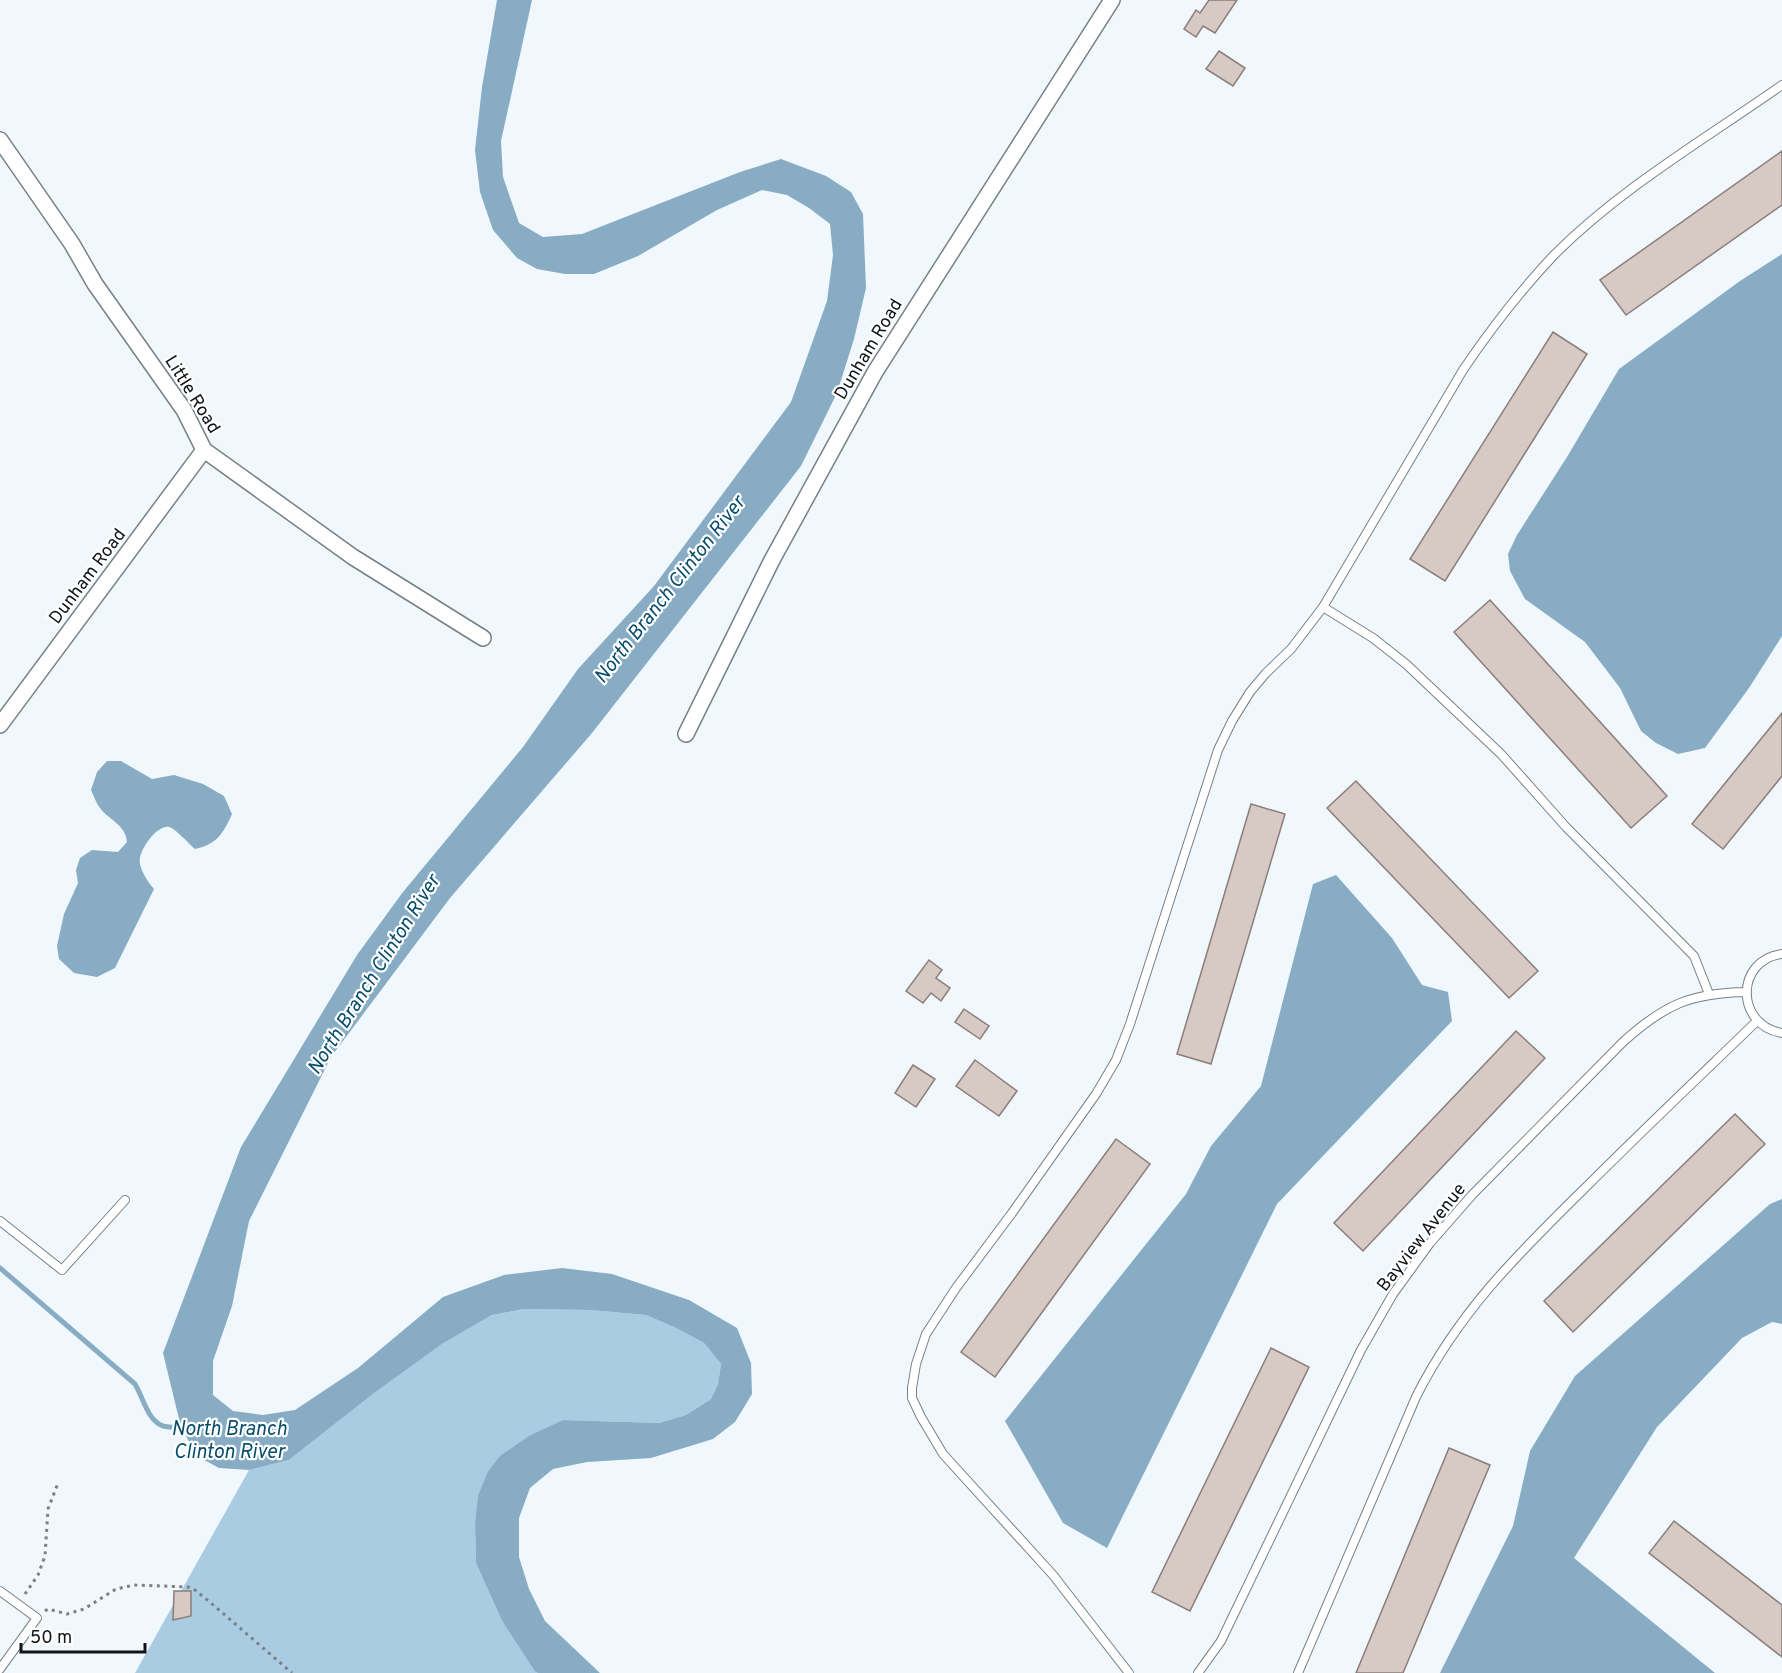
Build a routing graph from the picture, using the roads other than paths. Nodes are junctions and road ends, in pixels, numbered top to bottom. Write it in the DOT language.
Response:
graph roads {
  1 [pos="1112,0"];
  2 [pos="1782,85"];
  3 [pos="0,140"];
  4 [pos="204,450"];
  5 [pos="1323,607"];
  6 [pos="483,638"];
  7 [pos="0,725"];
  8 [pos="686,734"];
  9 [pos="1782,954"];
  10 [pos="1746,992"];
  11 [pos="1709,994"];
  12 [pos="1757,1021"];
  13 [pos="1782,1033"];
  14 [pos="125,1200"];
  15 [pos="0,1221"];
  16 [pos="0,1591"];
  17 [pos="0,1669"];
  18 [pos="1129,1673"];
  19 [pos="1198,1673"];
  20 [pos="1298,1673"];
  1 -- 8 [label="street, Dunham Road"];
  2 -- 5 [label="lane"];
  3 -- 4 [label="street, Little Road"];
  4 -- 6 [label="street, Little Road"];
  4 -- 7 [label="street, Dunham Road"];
  5 -- 11 [label="lane"];
  5 -- 18 [label="lane"];
  9 -- 10 [label="lane"];
  10 -- 11 [label="lane, Bayview Avenue"];
  10 -- 12 [label="lane"];
  11 -- 19 [label="lane, Bayview Avenue"];
  12 -- 13 [label="lane"];
  12 -- 20 [label="lane"];
  14 -- 15 [label="lane"];
  16 -- 17 [label="lane"];
}
